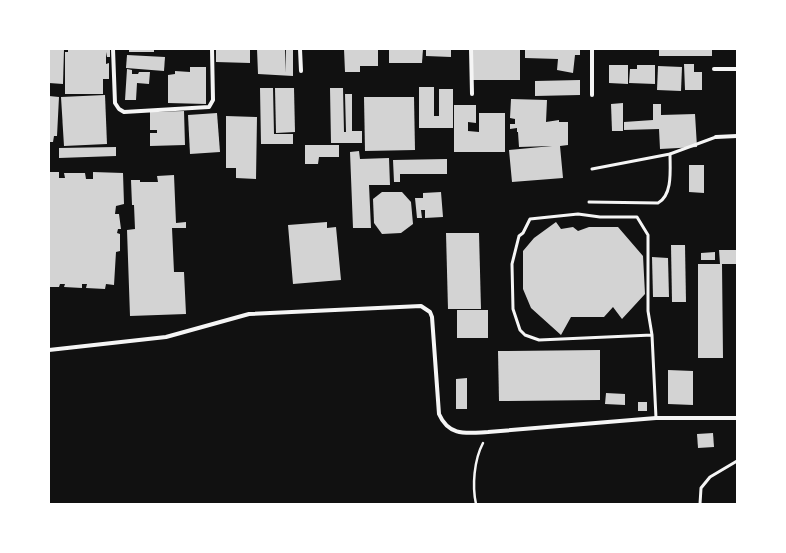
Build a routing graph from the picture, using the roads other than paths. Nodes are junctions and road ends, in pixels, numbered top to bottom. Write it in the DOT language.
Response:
graph roads {
  1 [pos="113,49"];
  2 [pos="212,49"];
  3 [pos="300,49"];
  4 [pos="471,49"];
  5 [pos="592,49"];
  6 [pos="714,69"];
  7 [pos="737,69"];
  8 [pos="301,71"];
  9 [pos="472,94"];
  10 [pos="592,95"];
  11 [pos="737,136"];
  12 [pos="716,137"];
  13 [pos="670,154"];
  14 [pos="592,169"];
  15 [pos="590,202"];
  16 [pos="652,335"];
  17 [pos="49,350"];
  18 [pos="656,418"];
  19 [pos="737,418"];
  20 [pos="737,461"];
  21 [pos="700,504"];
  1 -- 2 [label="street"];
  3 -- 8 [label="street"];
  4 -- 9 [label="street"];
  5 -- 10 [label="street"];
  6 -- 7 [label="street"];
  11 -- 12 [label="street"];
  12 -- 13 [label="lane"];
  13 -- 14 [label="lane"];
  13 -- 15 [label="lane"];
  16 -- 16 [label="lane"];
  16 -- 18 [label="lane"];
  17 -- 18 [label="street"];
  18 -- 19 [label="street"];
  20 -- 21 [label="lane"];
}
